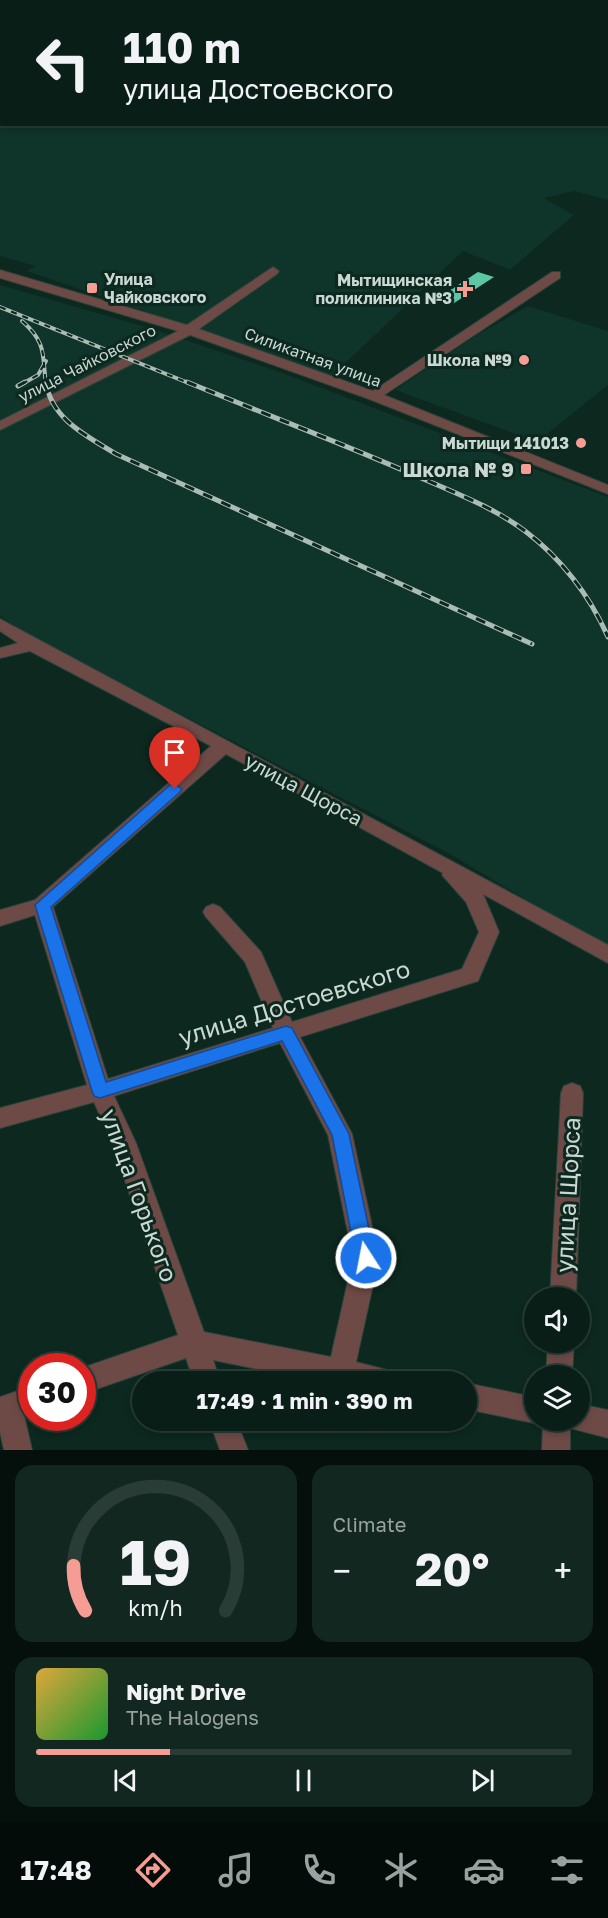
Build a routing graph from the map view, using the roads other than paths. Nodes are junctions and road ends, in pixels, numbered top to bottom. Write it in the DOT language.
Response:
graph roads {
  1 [pos="273,271"];
  2 [pos="0,274"];
  3 [pos="556,275"];
  4 [pos="189,330"];
  5 [pos="374,396"];
  6 [pos="0,426"];
  7 [pos="608,490"];
  8 [pos="0,624"];
  9 [pos="32,645"];
  10 [pos="0,653"];
  11 [pos="224,745"];
  12 [pos="435,860"];
  13 [pos="42,905"];
  14 [pos="213,912"];
  15 [pos="0,918"];
  16 [pos="608,955"];
  17 [pos="286,1033"];
  18 [pos="100,1091"];
  19 [pos="572,1093"];
  20 [pos="0,1118"];
  21 [pos="563,1287"];
  22 [pos="193,1343"];
  23 [pos="203,1371"];
  24 [pos="336,1371"];
  25 [pos="341,1371"];
  26 [pos="96,1376"];
  27 [pos="477,1398"];
  28 [pos="13,1405"];
  29 [pos="524,1408"];
  30 [pos="590,1420"];
  31 [pos="608,1424"];
  32 [pos="226,1431"];
  33 [pos="557,1431"];
  34 [pos="18,1450"];
  35 [pos="234,1450"];
  36 [pos="556,1450"];
  1 -- 4 [label="street, улица Чайковского"];
  2 -- 4 [label="street, Силикатная улица"];
  3 -- 5 [label="street"];
  4 -- 5 [label="street, Силикатная улица"];
  4 -- 6 [label="street, улица Чайковского"];
  5 -- 7 [label="street, Силикатная улица"];
  8 -- 9 [label="street, улица Щорса"];
  9 -- 10 [label="street"];
  9 -- 11 [label="street, улица Щорса"];
  11 -- 12 [label="street, улица Щорса"];
  11 -- 13 [label="street"];
  12 -- 16 [label="street, улица Щорса"];
  12 -- 17 [label="street, улица Достоевского"];
  13 -- 15 [label="street"];
  13 -- 18 [label="street, улица Горького"];
  14 -- 17 [label="street"];
  17 -- 18 [label="street, улица Достоевского"];
  17 -- 25 [label="street"];
  18 -- 20 [label="street, улица Достоевского"];
  18 -- 22 [label="street, улица Горького"];
  19 -- 21 [label="street, улица Щорса"];
  22 -- 23 [label="street, улица Горького"];
  22 -- 24 [label="street"];
  22 -- 26 [label="street"];
  27 -- 29 [label="street"];
  28 -- 34 [label="street"];
  30 -- 31 [label="street"];
  32 -- 35 [label="street"];
  33 -- 36 [label="street"];
}
